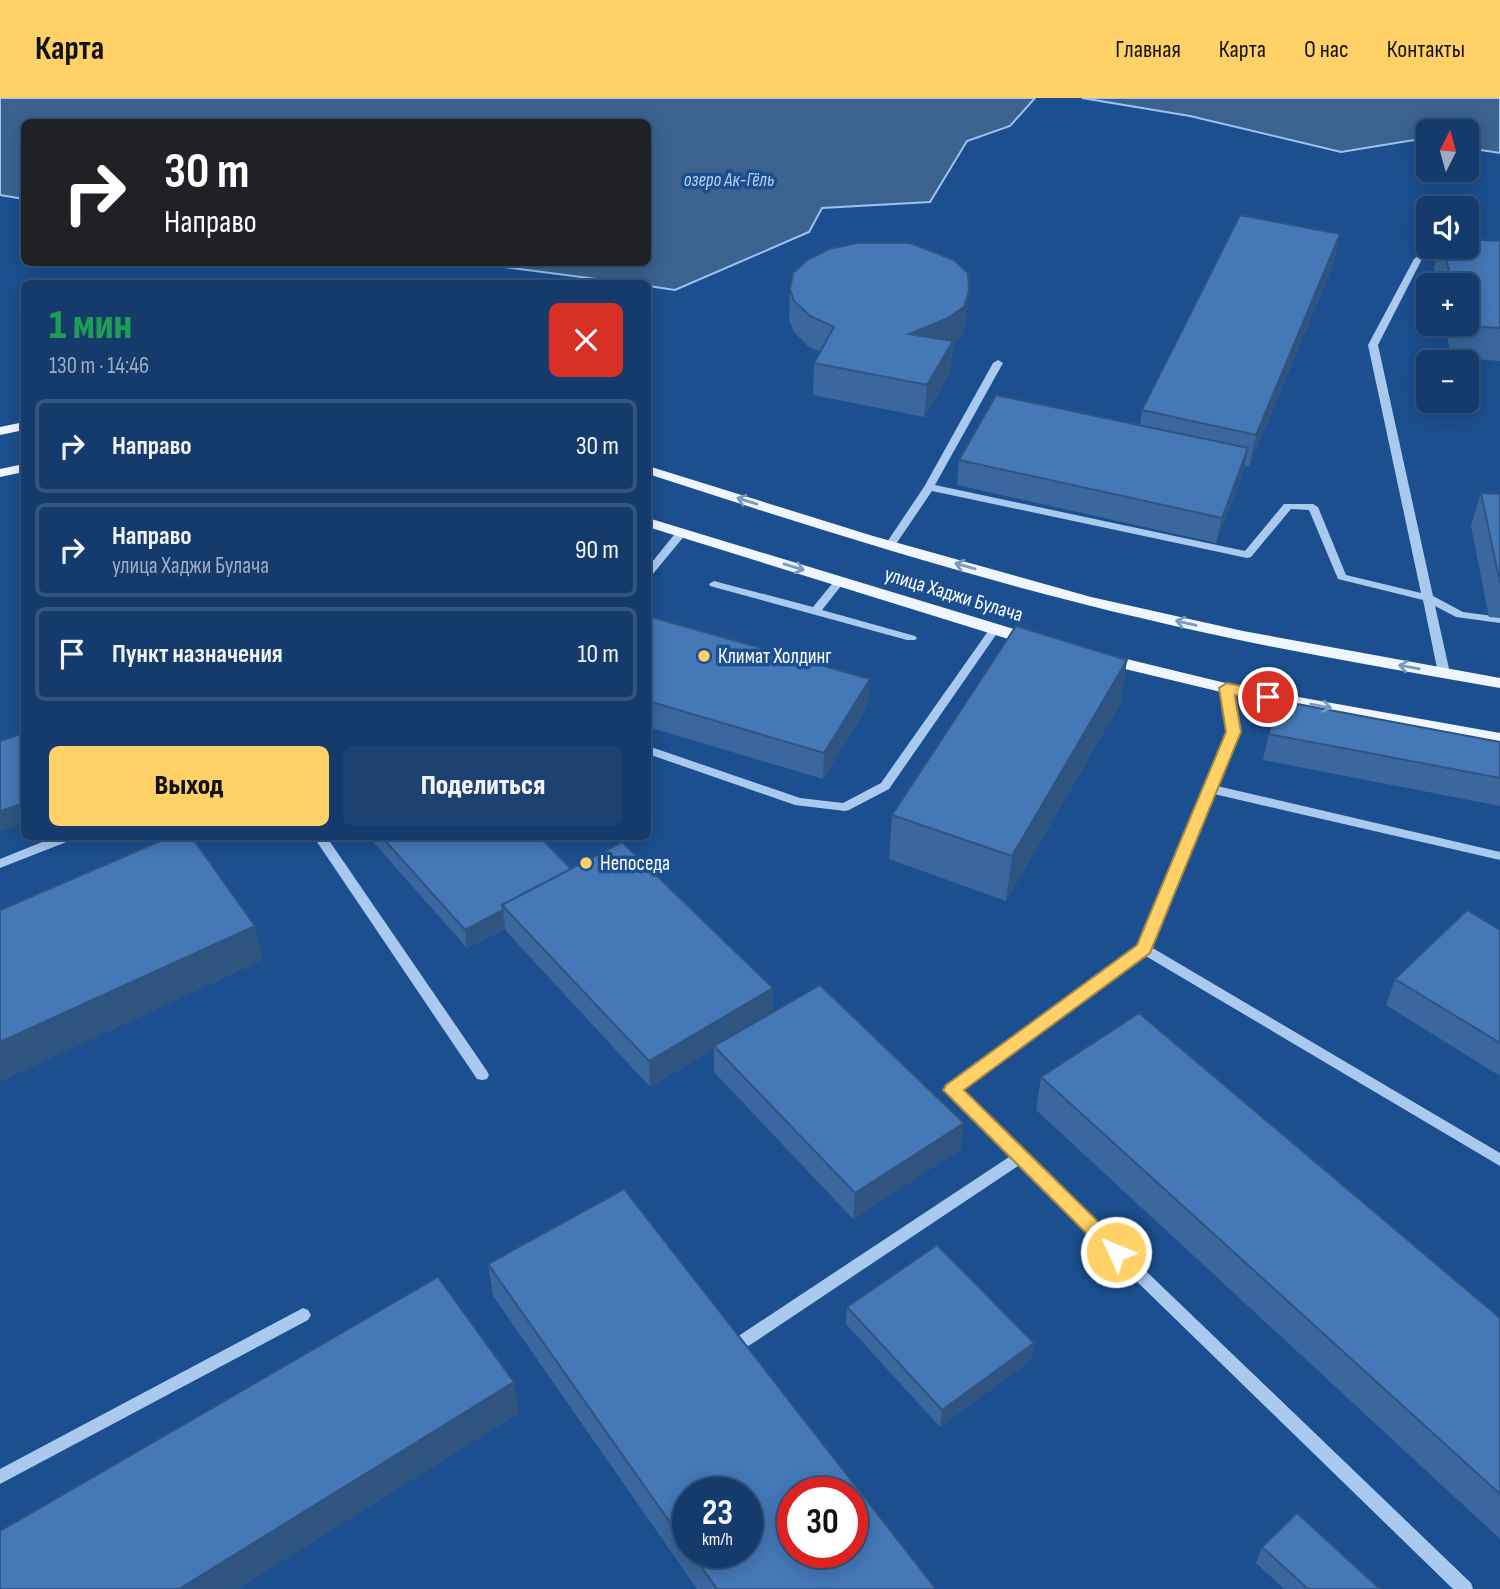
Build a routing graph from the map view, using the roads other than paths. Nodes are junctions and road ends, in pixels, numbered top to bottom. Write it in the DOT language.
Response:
graph roads {
  1 [pos="1418,259"];
  2 [pos="998,363"];
  3 [pos="21,427"];
  4 [pos="0,431"];
  5 [pos="21,469"];
  6 [pos="651,471"];
  7 [pos="0,473"];
  8 [pos="929,487"];
  9 [pos="651,523"];
  10 [pos="682,532"];
  11 [pos="890,545"];
  12 [pos="651,569"];
  13 [pos="839,581"];
  14 [pos="714,584"];
  15 [pos="1428,598"];
  16 [pos="815,611"];
  17 [pos="1500,620"];
  18 [pos="995,629"];
  19 [pos="911,638"];
  20 [pos="1050,645"];
  21 [pos="1088,655"];
  22 [pos="1444,673"];
  23 [pos="1500,683"];
  24 [pos="1227,688"];
  25 [pos="1500,739"];
  26 [pos="651,751"];
  27 [pos="1211,789"];
  28 [pos="60,840"];
  29 [pos="322,840"];
  30 [pos="1500,856"];
  31 [pos="0,864"];
  32 [pos="1144,949"];
  33 [pos="482,1075"];
  34 [pos="1020,1158"];
  35 [pos="1500,1160"];
  36 [pos="303,1315"];
  37 [pos="745,1340"];
  38 [pos="0,1477"];
  39 [pos="1465,1589"];
  1 -- 15 [label="street"];
  2 -- 8 [label="street"];
  3 -- 4 [label="main road"];
  5 -- 7 [label="main road"];
  11 -- 6 [label="main road, улица Хаджи Булача, one-way"];
  8 -- 11 [label="street"];
  8 -- 15 [label="street"];
  9 -- 10 [label="main road, улица Хаджи Булача"];
  10 -- 12 [label="street"];
  10 -- 13 [label="main road, улица Хаджи Булача, one-way"];
  22 -- 11 [label="main road, улица Хаджи Булача, one-way"];
  13 -- 16 [label="street"];
  13 -- 18 [label="main road, улица Хаджи Булача"];
  14 -- 16 [label="street"];
  15 -- 17 [label="street"];
  15 -- 22 [label="street"];
  16 -- 19 [label="street"];
  18 -- 20 [label="main road, улица Хаджи Булача"];
  18 -- 26 [label="street"];
  21 -- 24 [label="main road"];
  22 -- 23 [label="main road, улица Хаджи Булача"];
  24 -- 25 [label="main road, one-way"];
  24 -- 27 [label="street"];
  27 -- 30 [label="street"];
  27 -- 32 [label="street"];
  28 -- 31 [label="street"];
  29 -- 33 [label="street"];
  32 -- 34 [label="street"];
  32 -- 35 [label="street"];
  34 -- 37 [label="street"];
  34 -- 39 [label="street"];
  36 -- 38 [label="street"];
}
